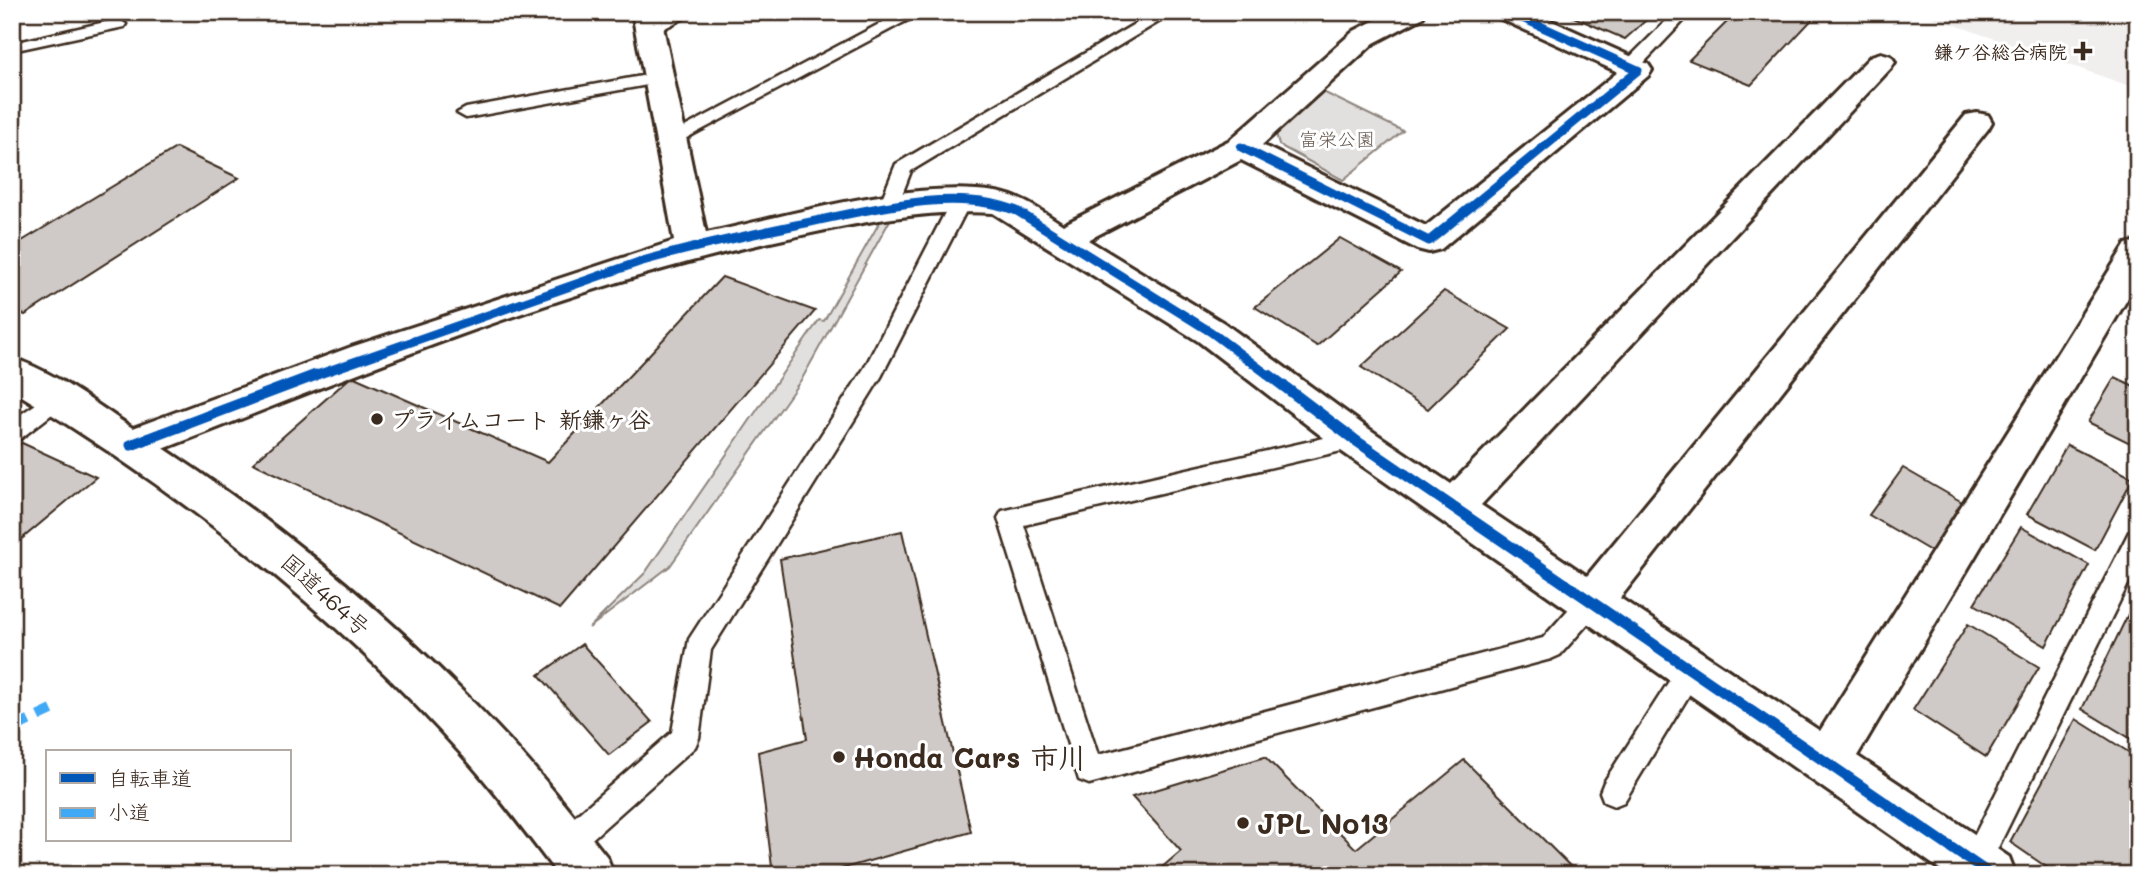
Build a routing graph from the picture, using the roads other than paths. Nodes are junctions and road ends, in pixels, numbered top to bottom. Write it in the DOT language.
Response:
graph roads {
  1 [pos="688,12"];
  2 [pos="915,12"];
  3 [pos="1167,12"];
  4 [pos="1412,12"];
  5 [pos="1509,12"];
  6 [pos="1684,12"];
  7 [pos="647,21"];
  8 [pos="118,24"];
  9 [pos="12,45"];
  10 [pos="1881,62"];
  11 [pos="1630,67"];
  12 [pos="658,78"];
  13 [pos="466,113"];
  14 [pos="1977,122"];
  15 [pos="671,139"];
  16 [pos="1241,147"];
  17 [pos="961,201"];
  18 [pos="889,206"];
  19 [pos="1063,239"];
  20 [pos="692,247"];
  21 [pos="2138,252"];
  22 [pos="12,372"];
  23 [pos="57,398"];
  24 [pos="12,433"];
  25 [pos="1355,440"];
  26 [pos="131,445"];
  27 [pos="1454,507"];
  28 [pos="2138,539"];
  29 [pos="1592,601"];
  30 [pos="1691,669"];
  31 [pos="1827,762"];
  32 [pos="1614,792"];
  33 [pos="577,860"];
  34 [pos="1983,869"];
  1 -- 7 [label="lane"];
  2 -- 15 [label="lane"];
  3 -- 18 [label="lane"];
  4 -- 16 [label="main road"];
  5 -- 11 [label="main road"];
  6 -- 11 [label="lane"];
  7 -- 12 [label="main road"];
  8 -- 9 [label="lane"];
  10 -- 27 [label="main road"];
  11 -- 16 [label="main road"];
  12 -- 13 [label="lane"];
  12 -- 15 [label="main road"];
  14 -- 29 [label="main road"];
  15 -- 20 [label="main road"];
  16 -- 19 [label="main road"];
  17 -- 18 [label="main road"];
  17 -- 19 [label="main road"];
  17 -- 33 [label="lane"];
  18 -- 20 [label="main road"];
  19 -- 25 [label="main road"];
  20 -- 26 [label="main road"];
  21 -- 31 [label="main road"];
  22 -- 23 [label="main road, 国道464号"];
  23 -- 24 [label="lane"];
  23 -- 26 [label="main road, 国道464号"];
  25 -- 27 [label="main road"];
  25 -- 29 [label="lane"];
  26 -- 33 [label="main road, 国道464号"];
  27 -- 29 [label="main road"];
  28 -- 34 [label="lane"];
  29 -- 30 [label="main road"];
  30 -- 31 [label="main road"];
  30 -- 32 [label="lane"];
  31 -- 34 [label="main road"];
}
